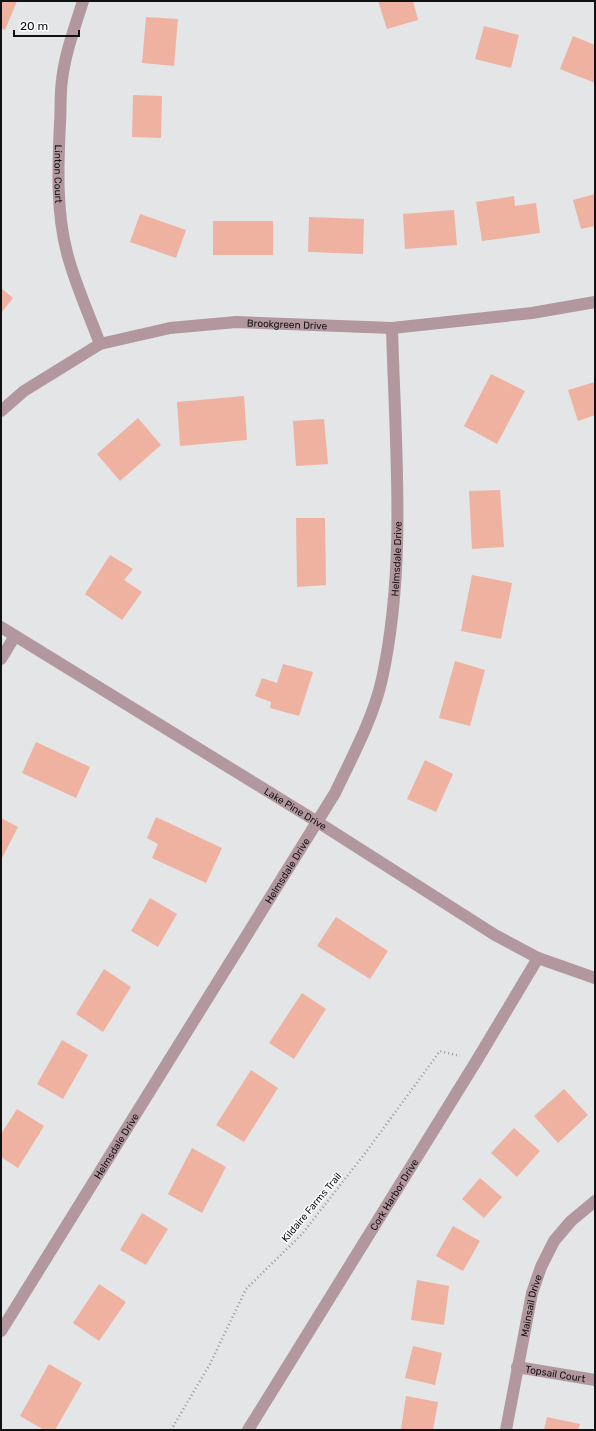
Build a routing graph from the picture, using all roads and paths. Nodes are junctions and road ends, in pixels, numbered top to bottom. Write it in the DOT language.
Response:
graph roads {
  1 [pos="83,1"];
  2 [pos="595,302"];
  3 [pos="392,328"];
  4 [pos="100,344"];
  5 [pos="1,411"];
  6 [pos="1,627"];
  7 [pos="15,636"];
  8 [pos="1,659"];
  9 [pos="316,821"];
  10 [pos="538,958"];
  11 [pos="595,978"];
  12 [pos="477,1060"];
  13 [pos="595,1202"];
  14 [pos="1,1331"];
  15 [pos="517,1367"];
  16 [pos="595,1380"];
  17 [pos="172,1430"];
  18 [pos="248,1430"];
  19 [pos="506,1430"];
  1 -- 4 [label="street, Linton Court"];
  2 -- 3 [label="street, Brookgreen Drive"];
  3 -- 4 [label="street, Brookgreen Drive"];
  3 -- 9 [label="street, Helmsdale Drive"];
  4 -- 5 [label="street, Brookgreen Drive"];
  6 -- 7 [label="street, Lake Pine Drive"];
  7 -- 8 [label="street"];
  7 -- 9 [label="street, Lake Pine Drive"];
  9 -- 10 [label="street, Lake Pine Drive"];
  9 -- 14 [label="street, Helmsdale Drive"];
  10 -- 11 [label="street, Lake Pine Drive"];
  10 -- 12 [label="street, Cork Harbor Drive"];
  12 -- 17 [label="path, Kildaire Farms Trail"];
  12 -- 18 [label="street, Cork Harbor Drive"];
  13 -- 15 [label="street, Mainsail Drive"];
  15 -- 16 [label="street, Topsail Court"];
  15 -- 19 [label="street, Mainsail Drive"];
}
